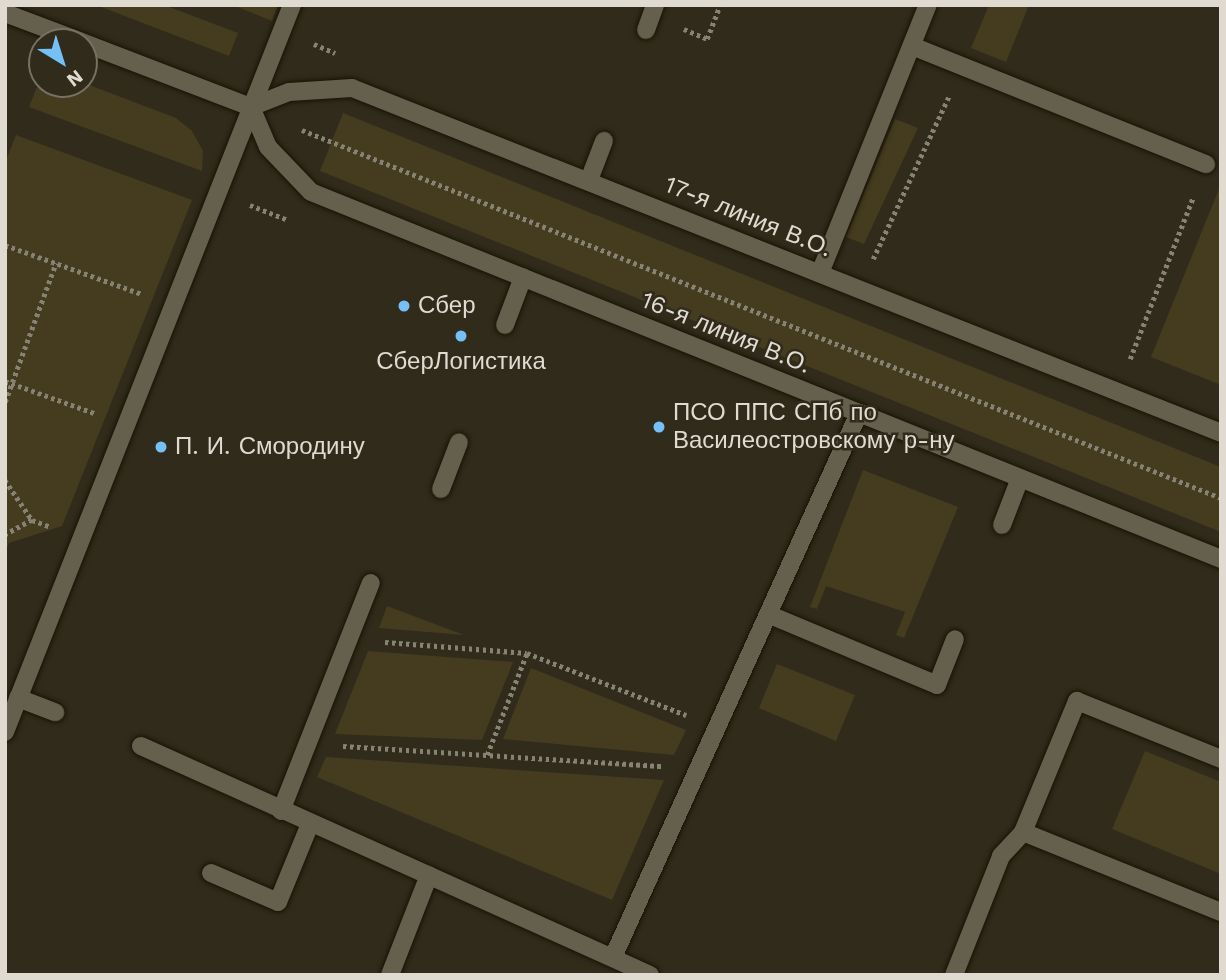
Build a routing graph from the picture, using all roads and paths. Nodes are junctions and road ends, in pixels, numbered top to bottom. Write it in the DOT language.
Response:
graph roads {
  1 [pos="292,5"];
  2 [pos="655,5"];
  3 [pos="720,5"];
  4 [pos="928,5"];
  5 [pos="5,13"];
  6 [pos="680,27"];
  7 [pos="45,28"];
  8 [pos="646,30"];
  9 [pos="912,46"];
  10 [pos="98,48"];
  11 [pos="963,66"];
  12 [pos="251,107"];
  13 [pos="291,125"];
  14 [pos="604,141"];
  15 [pos="1206,164"];
  16 [pos="589,180"];
  17 [pos="5,245"];
  18 [pos="56,263"];
  19 [pos="871,263"];
  20 [pos="820,273"];
  21 [pos="523,277"];
  22 [pos="176,306"];
  23 [pos="505,325"];
  24 [pos="1128,365"];
  25 [pos="5,381"];
  26 [pos="12,384"];
  27 [pos="5,402"];
  28 [pos="859,413"];
  29 [pos="128,425"];
  30 [pos="1221,433"];
  31 [pos="459,442"];
  32 [pos="1020,478"];
  33 [pos="5,480"];
  34 [pos="441,489"];
  35 [pos="1221,498"];
  36 [pos="1002,526"];
  37 [pos="5,535"];
  38 [pos="1221,559"];
  39 [pos="371,583"];
  40 [pos="770,615"];
  41 [pos="349,639"];
  42 [pos="955,639"];
  43 [pos="527,653"];
  44 [pos="18,698"];
  45 [pos="55,712"];
  46 [pos="715,726"];
  47 [pos="5,732"];
  48 [pos="307,744"];
  49 [pos="141,746"];
  50 [pos="487,755"];
  51 [pos="1221,759"];
  52 [pos="695,768"];
  53 [pos="281,811"];
  54 [pos="310,824"];
  55 [pos="1023,832"];
  56 [pos="211,873"];
  57 [pos="429,875"];
  58 [pos="1221,912"];
  59 [pos="614,955"];
  60 [pos="390,975"];
  61 [pos="650,975"];
  62 [pos="954,975"];
  1 -- 12 [label="street"];
  2 -- 8 [label="street"];
  3 -- 6 [label="path"];
  4 -- 9 [label="street"];
  5 -- 7 [label="street"];
  9 -- 11 [label="street"];
  9 -- 20 [label="street"];
  10 -- 12 [label="street"];
  11 -- 15 [label="street"];
  11 -- 19 [label="path"];
  12 -- 16 [label="street, 17-я линия В.О."];
  12 -- 21 [label="street, 16-я линия В.О."];
  12 -- 22 [label="street"];
  13 -- 35 [label="path"];
  14 -- 16 [label="street"];
  15 -- 24 [label="path"];
  16 -- 20 [label="street, 17-я линия В.О."];
  17 -- 18 [label="path"];
  18 -- 22 [label="path"];
  18 -- 26 [label="path"];
  20 -- 30 [label="street, 17-я линия В.О."];
  21 -- 23 [label="street"];
  21 -- 28 [label="street, 16-я линия В.О."];
  22 -- 29 [label="street"];
  25 -- 26 [label="path"];
  26 -- 27 [label="path"];
  26 -- 29 [label="path"];
  28 -- 32 [label="street, 16-я линия В.О."];
  28 -- 40 [label="street"];
  29 -- 44 [label="street"];
  31 -- 34 [label="street"];
  32 -- 36 [label="street"];
  32 -- 38 [label="street, 16-я линия В.О."];
  33 -- 37 [label="path"];
  39 -- 41 [label="street"];
  40 -- 42 [label="street"];
  40 -- 46 [label="street"];
  41 -- 43 [label="path"];
  41 -- 48 [label="street"];
  43 -- 46 [label="path"];
  43 -- 50 [label="path"];
  44 -- 45 [label="street"];
  44 -- 47 [label="street"];
  46 -- 52 [label="street"];
  48 -- 50 [label="path"];
  48 -- 53 [label="street"];
  49 -- 53 [label="street"];
  50 -- 52 [label="path"];
  51 -- 55 [label="street"];
  52 -- 59 [label="street"];
  53 -- 54 [label="street"];
  54 -- 56 [label="street"];
  54 -- 57 [label="street"];
  55 -- 58 [label="street"];
  55 -- 62 [label="street"];
  57 -- 59 [label="street"];
  57 -- 60 [label="street"];
  59 -- 61 [label="street"];
}
